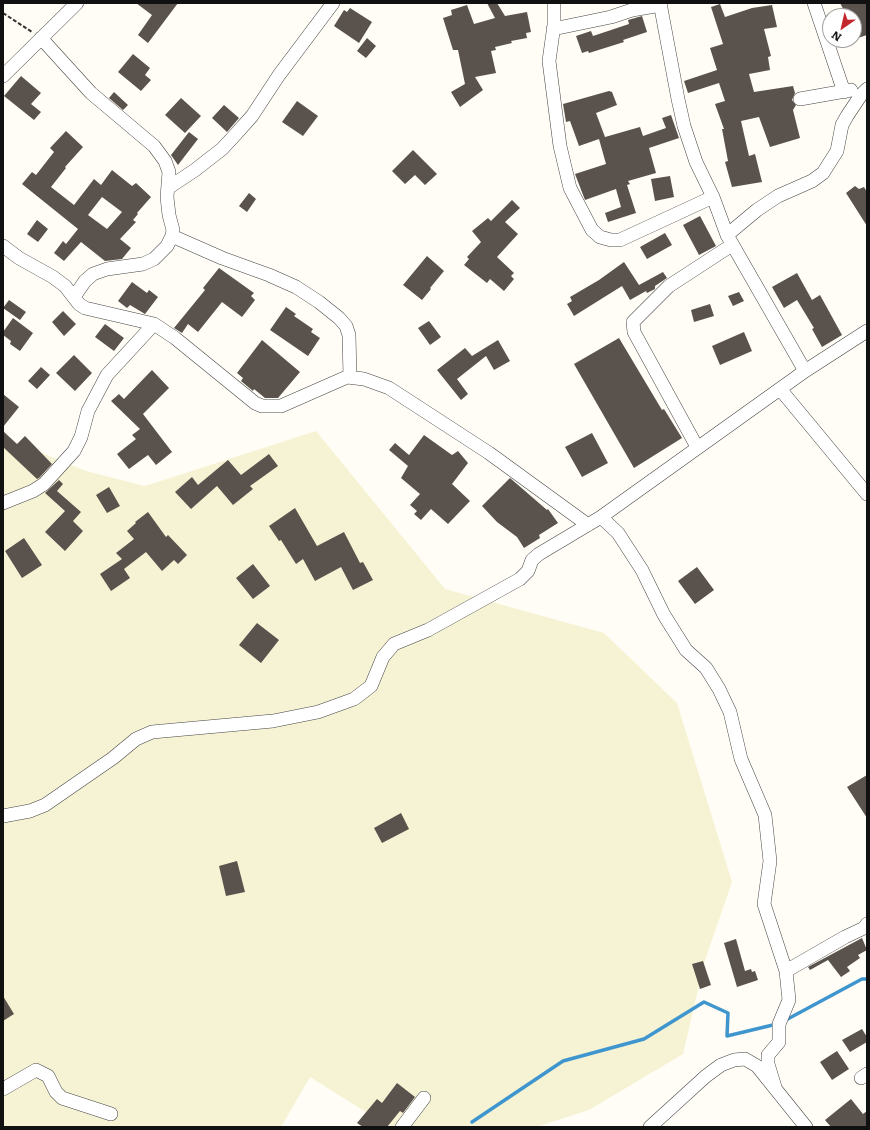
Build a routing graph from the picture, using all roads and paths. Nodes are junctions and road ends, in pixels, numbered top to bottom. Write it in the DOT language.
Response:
graph roads {
  1 [pos="77,3"];
  2 [pos="333,3"];
  3 [pos="554,3"];
  4 [pos="814,3"];
  5 [pos="661,4"];
  6 [pos="3,13"];
  7 [pos="553,29"];
  8 [pos="41,38"];
  9 [pos="3,76"];
  10 [pos="867,88"];
  11 [pos="844,92"];
  12 [pos="800,99"];
  13 [pos="168,188"];
  14 [pos="713,196"];
  15 [pos="172,236"];
  16 [pos="729,240"];
  17 [pos="3,246"];
  18 [pos="74,297"];
  19 [pos="154,324"];
  20 [pos="867,331"];
  21 [pos="804,372"];
  22 [pos="350,377"];
  23 [pos="780,389"];
  24 [pos="697,447"];
  25 [pos="867,494"];
  26 [pos="3,503"];
  27 [pos="601,517"];
  28 [pos="588,526"];
  29 [pos="3,816"];
  30 [pos="867,924"];
  31 [pos="786,971"];
  32 [pos="774,1087"];
  33 [pos="3,1089"];
  34 [pos="424,1098"];
  35 [pos="111,1114"];
  36 [pos="402,1127"];
  37 [pos="650,1127"];
  38 [pos="806,1127"];
  1 -- 8 [label="street"];
  2 -- 13 [label="street"];
  3 -- 7 [label="street"];
  4 -- 11 [label="street"];
  5 -- 7 [label="street"];
  5 -- 14 [label="street"];
  6 -- 8 [label="path"];
  7 -- 14 [label="street"];
  8 -- 9 [label="street"];
  8 -- 13 [label="street"];
  10 -- 11 [label="street"];
  10 -- 16 [label="street"];
  11 -- 12 [label="street"];
  13 -- 15 [label="street"];
  14 -- 16 [label="street"];
  15 -- 18 [label="street"];
  15 -- 22 [label="street"];
  16 -- 21 [label="street"];
  16 -- 24 [label="street"];
  17 -- 18 [label="street"];
  18 -- 19 [label="street"];
  19 -- 22 [label="street"];
  19 -- 26 [label="street"];
  20 -- 21 [label="street"];
  21 -- 23 [label="street"];
  22 -- 28 [label="street"];
  23 -- 24 [label="street"];
  23 -- 25 [label="street"];
  24 -- 27 [label="street"];
  27 -- 28 [label="street"];
  27 -- 31 [label="street"];
  28 -- 29 [label="street"];
  30 -- 31 [label="street"];
  31 -- 32 [label="street"];
  32 -- 37 [label="street"];
  32 -- 38 [label="street"];
  33 -- 35 [label="street"];
  34 -- 36 [label="street"];
}
